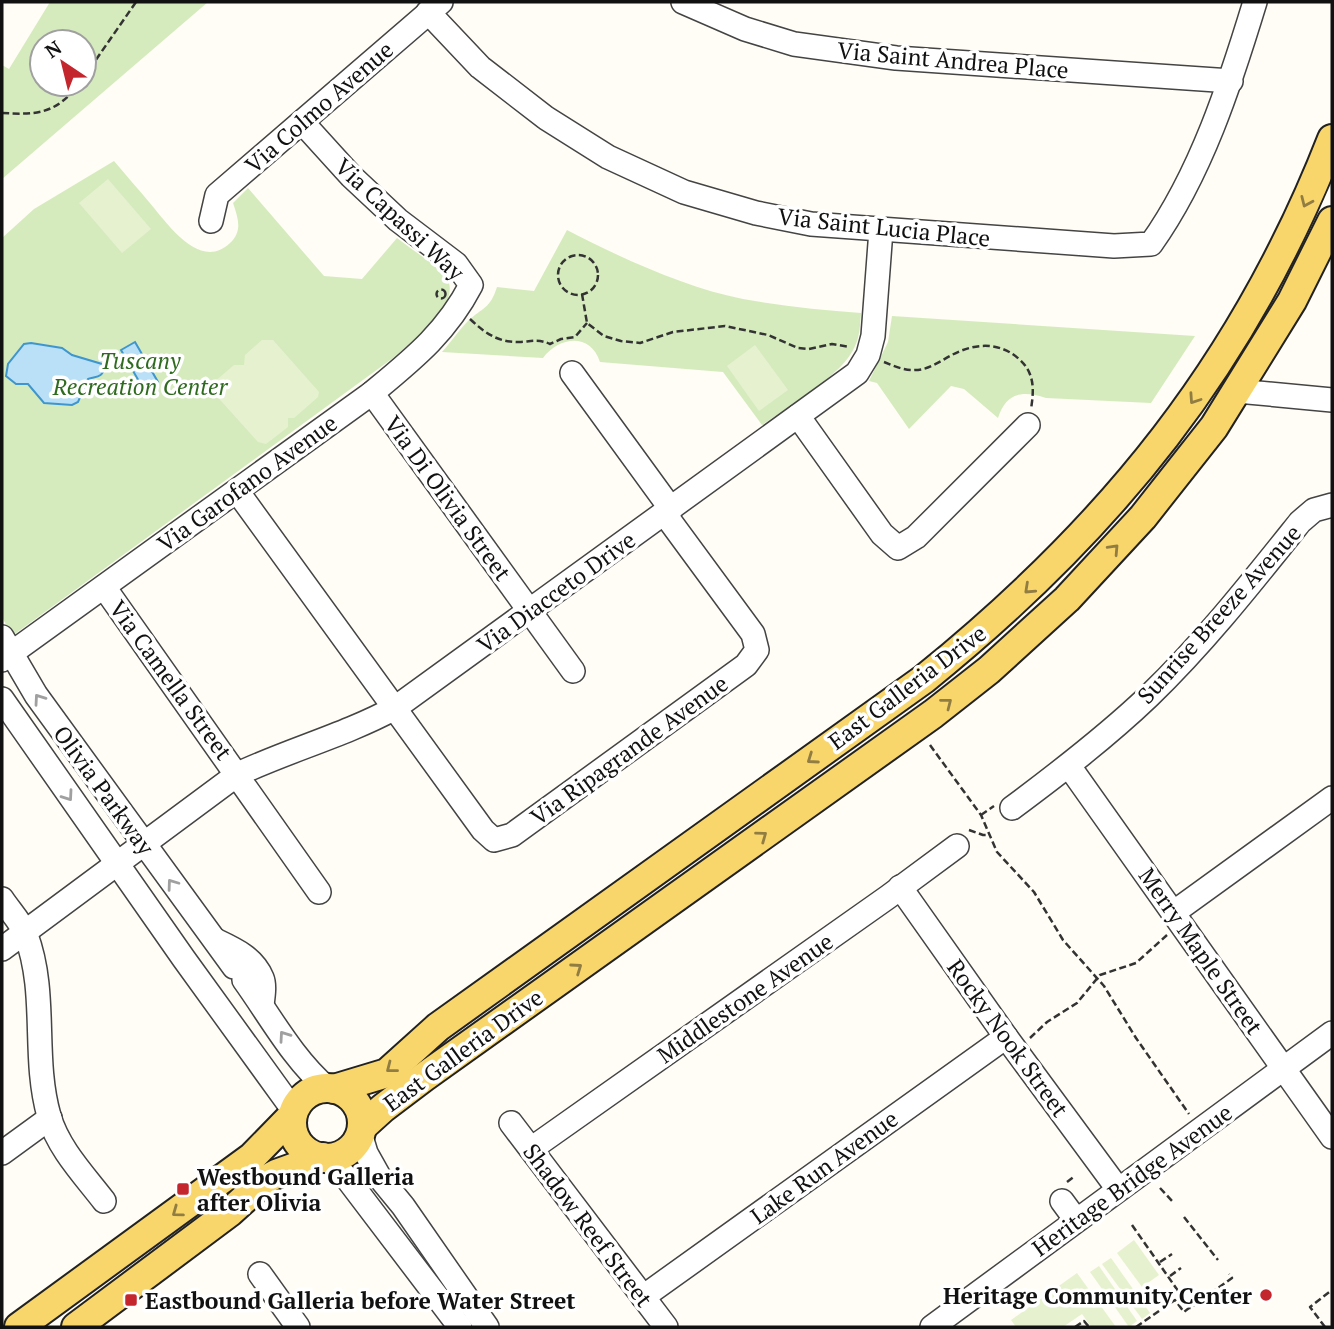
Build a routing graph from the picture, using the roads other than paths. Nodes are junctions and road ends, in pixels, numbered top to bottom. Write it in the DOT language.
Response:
graph roads {
  1 [pos="683,2"];
  2 [pos="1255,2"];
  3 [pos="435,7"];
  4 [pos="1231,81"];
  5 [pos="302,122"];
  6 [pos="1332,139"];
  7 [pos="211,221"];
  8 [pos="1332,221"];
  9 [pos="881,230"];
  10 [pos="471,285"];
  11 [pos="572,373"];
  12 [pos="1237,391"];
  13 [pos="373,393"];
  14 [pos="1332,400"];
  15 [pos="797,416"];
  16 [pos="1028,425"];
  17 [pos="237,491"];
  18 [pos="1332,505"];
  19 [pos="667,511"];
  20 [pos="104,587"];
  21 [pos="530,611"];
  22 [pos="5,650"];
  23 [pos="573,671"];
  24 [pos="2,699"];
  25 [pos="395,708"];
  26 [pos="1069,766"];
  27 [pos="238,774"];
  28 [pos="1332,798"];
  29 [pos="1006,805"];
  30 [pos="143,844"];
  31 [pos="957,846"];
  32 [pos="117,864"];
  33 [pos="900,887"];
  34 [pos="319,892"];
  35 [pos="2,899"];
  36 [pos="1171,923"];
  37 [pos="25,932"];
  38 [pos="213,939"];
  39 [pos="2,949"];
  40 [pos="262,1005"];
  41 [pos="1332,1033"];
  42 [pos="1016,1039"];
  43 [pos="1284,1068"];
  44 [pos="331,1088"];
  45 [pos="293,1113"];
  46 [pos="50,1118"];
  47 [pos="511,1123"];
  48 [pos="361,1130"];
  49 [pos="1332,1137"];
  50 [pos="531,1149"];
  51 [pos="2,1153"];
  52 [pos="325,1157"];
  53 [pos="1118,1189"];
  54 [pos="1062,1201"];
  55 [pos="104,1202"];
  56 [pos="1076,1220"];
  57 [pos="260,1274"];
  58 [pos="643,1297"];
  59 [pos="947,1323"];
  60 [pos="19,1327"];
  61 [pos="76,1327"];
  62 [pos="298,1327"];
  63 [pos="460,1327"];
  64 [pos="487,1327"];
  65 [pos="666,1327"];
  1 -- 4 [label="street, Via Saint Andrea Place"];
  2 -- 4 [label="street"];
  3 -- 5 [label="street, Via Colmo Avenue"];
  3 -- 9 [label="street, Via Saint Lucia Place"];
  4 -- 9 [label="street, Via Saint Lucia Place"];
  5 -- 7 [label="street, Via Colmo Avenue"];
  5 -- 10 [label="street, Via Capassi Way"];
  6 -- 44 [label="main road, East Galleria Drive, one-way"];
  8 -- 12 [label="main road, East Galleria Drive"];
  9 -- 15 [label="street, Via Diacceto Drive"];
  10 -- 13 [label="street, Via Garofano Avenue"];
  11 -- 19 [label="street"];
  12 -- 14 [label="street"];
  48 -- 12 [label="main road, East Galleria Drive, one-way"];
  13 -- 17 [label="street, Via Garofano Avenue"];
  13 -- 21 [label="street, Via Di Olivia Street"];
  15 -- 16 [label="street"];
  15 -- 19 [label="street, Via Diacceto Drive"];
  17 -- 20 [label="street, Via Garofano Avenue"];
  17 -- 25 [label="street"];
  18 -- 26 [label="street, Sunrise Breeze Avenue"];
  19 -- 21 [label="street, Via Diacceto Drive"];
  19 -- 25 [label="street, Via Ripagrande Avenue"];
  20 -- 22 [label="street, Via Garofano Avenue"];
  20 -- 27 [label="street, Via Camella Street"];
  21 -- 23 [label="street, Via Di Olivia Street"];
  21 -- 25 [label="street, Via Diacceto Drive"];
  30 -- 22 [label="street, Olivia Parkway, one-way"];
  24 -- 32 [label="street, Olivia Parkway, one-way"];
  25 -- 27 [label="street, Via Diacceto Drive"];
  26 -- 29 [label="street, Sunrise Breeze Avenue"];
  26 -- 36 [label="street, Merry Maple Street"];
  27 -- 30 [label="street, Via Diacceto Drive"];
  27 -- 34 [label="street, Via Camella Street"];
  28 -- 36 [label="street"];
  30 -- 32 [label="street, Via Diacceto Drive"];
  38 -- 30 [label="street, Olivia Parkway, one-way"];
  31 -- 33 [label="street, Middlestone Avenue"];
  32 -- 37 [label="street, Via Diacceto Drive"];
  32 -- 45 [label="street, Olivia Parkway"];
  33 -- 42 [label="street, Rocky Nook Street"];
  33 -- 50 [label="street, Middlestone Avenue"];
  35 -- 37 [label="street"];
  36 -- 43 [label="street, Merry Maple Street"];
  37 -- 39 [label="street, Via Diacceto Drive"];
  37 -- 46 [label="street"];
  38 -- 40 [label="street, Olivia Parkway"];
  38 -- 40 [label="street, Olivia Parkway"];
  44 -- 40 [label="street, Olivia Parkway, one-way"];
  41 -- 43 [label="street, Heritage Bridge Avenue"];
  42 -- 53 [label="street, Rocky Nook Street"];
  42 -- 58 [label="street, Lake Run Avenue"];
  43 -- 49 [label="street, Merry Maple Street"];
  43 -- 53 [label="street, Heritage Bridge Avenue"];
  44 -- 45 [label="main road"];
  44 -- 48 [label="main road"];
  45 -- 52 [label="main road"];
  45 -- 60 [label="main road, one-way"];
  46 -- 51 [label="street"];
  46 -- 55 [label="street"];
  47 -- 50 [label="street, Shadow Reef Street"];
  48 -- 52 [label="main road"];
  48 -- 64 [label="street"];
  50 -- 58 [label="street, Shadow Reef Street"];
  52 -- 61 [label="main road"];
  52 -- 63 [label="street"];
  53 -- 56 [label="street, Heritage Bridge Avenue"];
  54 -- 56 [label="street"];
  56 -- 59 [label="street, Heritage Bridge Avenue"];
  57 -- 62 [label="street"];
  58 -- 65 [label="street, Shadow Reef Street"];
}
